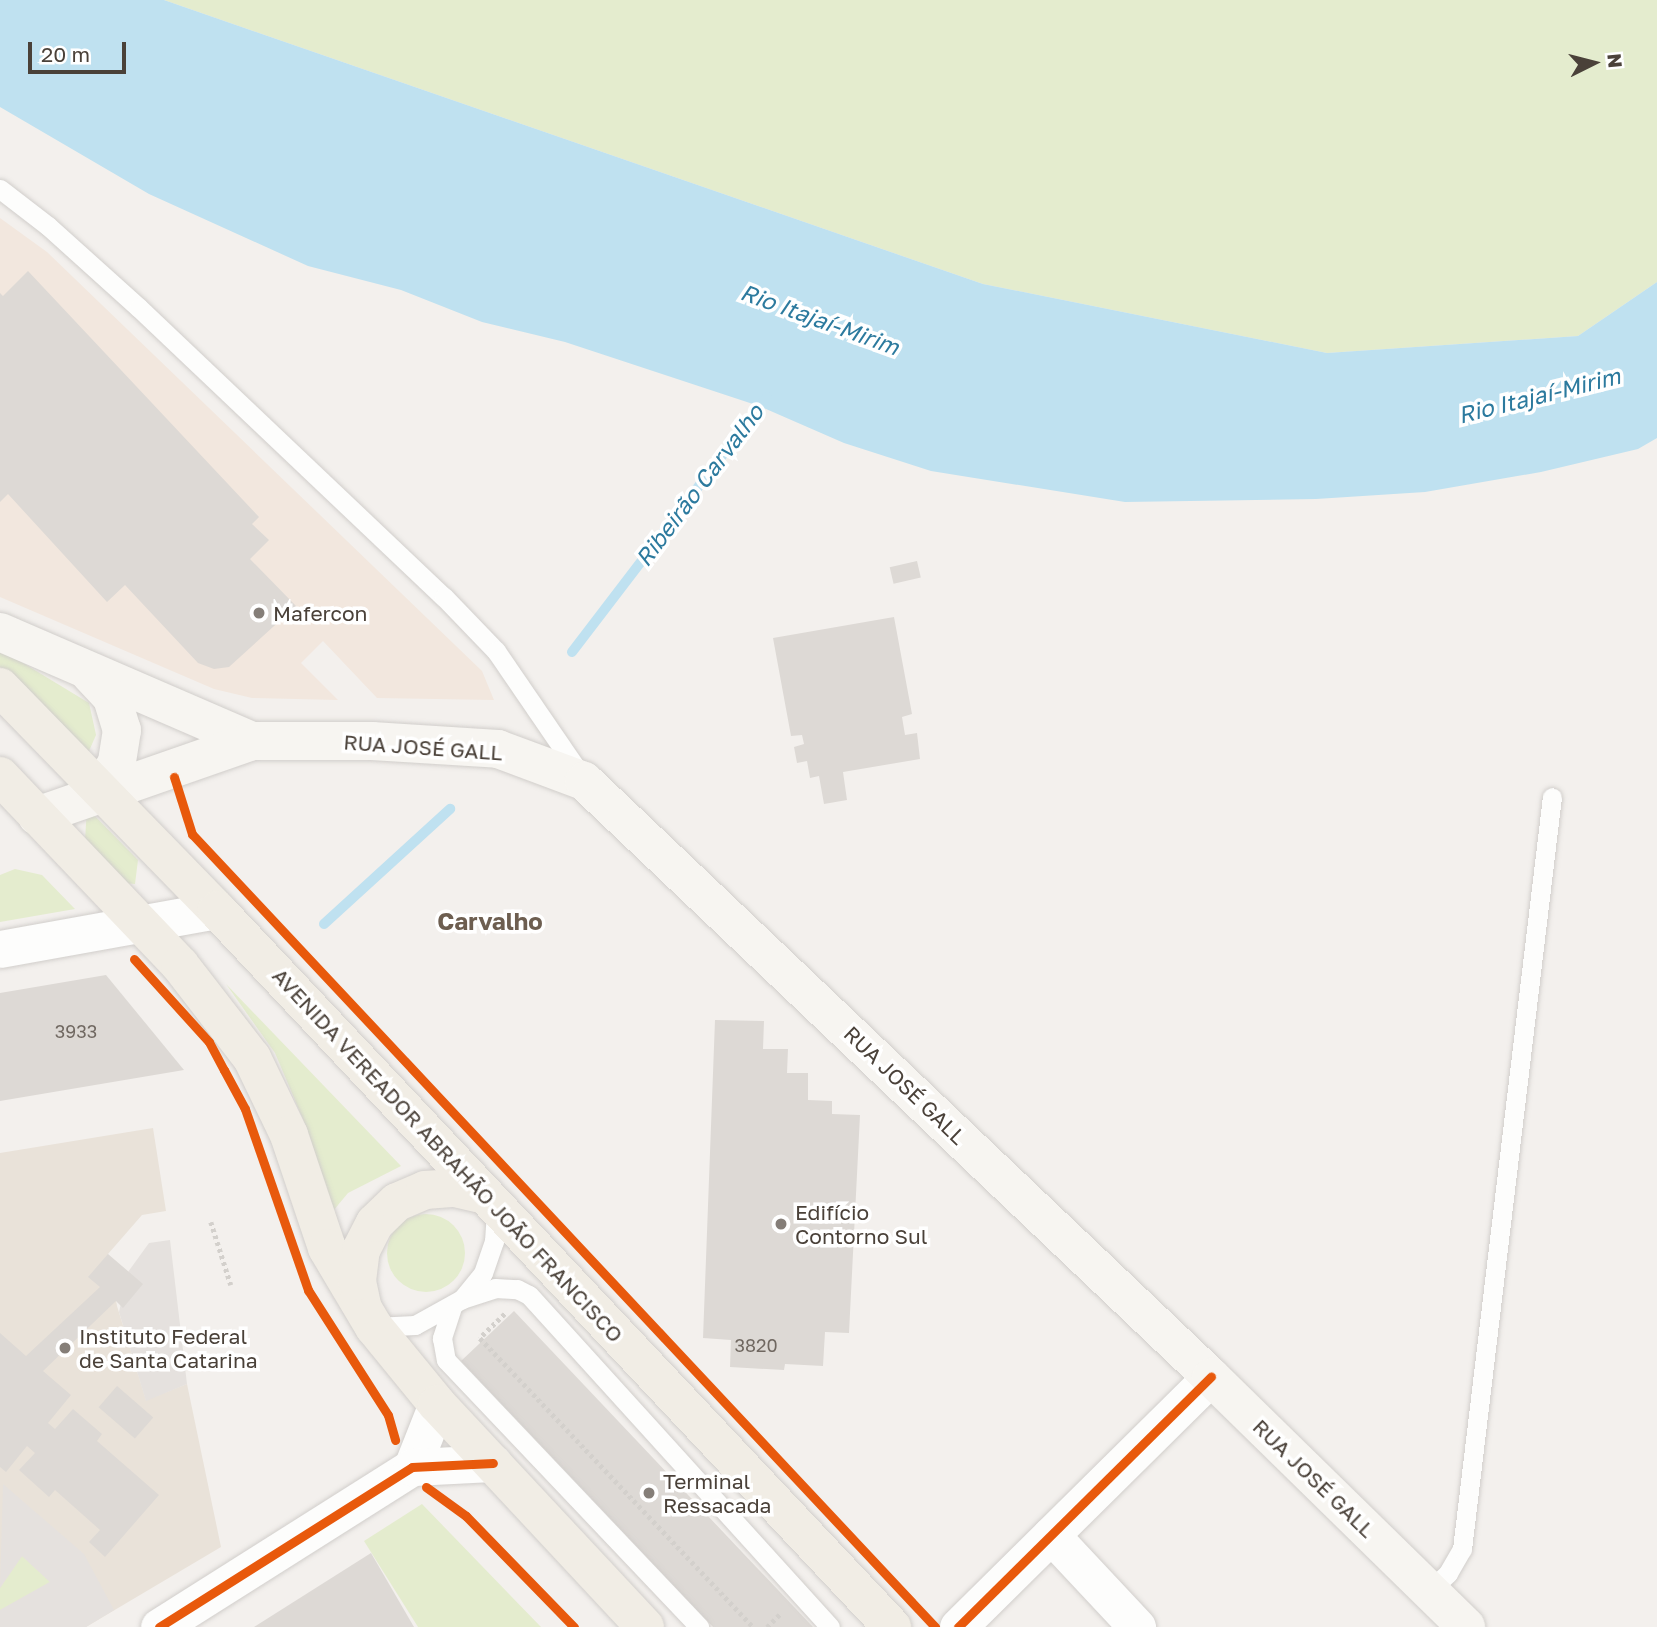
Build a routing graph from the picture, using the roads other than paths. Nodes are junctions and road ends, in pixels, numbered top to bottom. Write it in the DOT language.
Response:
graph roads {
  1 [pos="0,189"];
  2 [pos="0,632"];
  3 [pos="90,674"];
  4 [pos="0,687"];
  5 [pos="252,741"];
  6 [pos="0,776"];
  7 [pos="584,781"];
  8 [pos="99,791"];
  9 [pos="1552,797"];
  10 [pos="37,816"];
  11 [pos="217,910"];
  12 [pos="144,925"];
  13 [pos="0,949"];
  14 [pos="491,1201"];
  15 [pos="457,1303"];
  16 [pos="368,1319"];
  17 [pos="1211,1377"];
  18 [pos="436,1404"];
  19 [pos="493,1463"];
  20 [pos="412,1467"];
  21 [pos="1051,1535"];
  22 [pos="1429,1591"];
  23 [pos="159,1627"];
  24 [pos="646,1627"];
  25 [pos="699,1627"];
  26 [pos="830,1627"];
  27 [pos="892,1627"];
  28 [pos="957,1627"];
  29 [pos="1137,1627"];
  30 [pos="1466,1627"];
  1 -- 7 [label="lane"];
  2 -- 3 [label="main road, RUA JOSÉ GALL"];
  3 -- 5 [label="main road, RUA JOSÉ GALL"];
  3 -- 8 [label="main road"];
  4 -- 8 [label="main road, AVENIDA VEREADOR ABRAHÃO JOÃO FRANCISCO"];
  5 -- 7 [label="main road, RUA JOSÉ GALL"];
  5 -- 8 [label="main road, RUA JOSÉ GALL"];
  6 -- 10 [label="main road"];
  7 -- 17 [label="main road, RUA JOSÉ GALL"];
  8 -- 10 [label="main road, RUA JOSÉ GALL"];
  8 -- 11 [label="main road, AVENIDA VEREADOR ABRAHÃO JOÃO FRANCISCO"];
  9 -- 22 [label="lane"];
  10 -- 12 [label="main road"];
  11 -- 12 [label="street"];
  11 -- 14 [label="main road, AVENIDA VEREADOR ABRAHÃO JOÃO FRANCISCO"];
  12 -- 13 [label="street"];
  12 -- 16 [label="main road"];
  14 -- 15 [label="lane"];
  14 -- 16 [label="main road"];
  14 -- 27 [label="main road, AVENIDA VEREADOR ABRAHÃO JOÃO FRANCISCO"];
  15 -- 16 [label="lane"];
  15 -- 25 [label="lane"];
  15 -- 26 [label="lane"];
  16 -- 18 [label="main road"];
  17 -- 21 [label="street"];
  17 -- 22 [label="main road, RUA JOSÉ GALL"];
  18 -- 19 [label="main road"];
  18 -- 20 [label="street"];
  19 -- 20 [label="street"];
  19 -- 24 [label="main road"];
  20 -- 23 [label="street"];
  21 -- 28 [label="street"];
  21 -- 29 [label="street"];
  22 -- 30 [label="main road, RUA JOSÉ GALL"];
}
